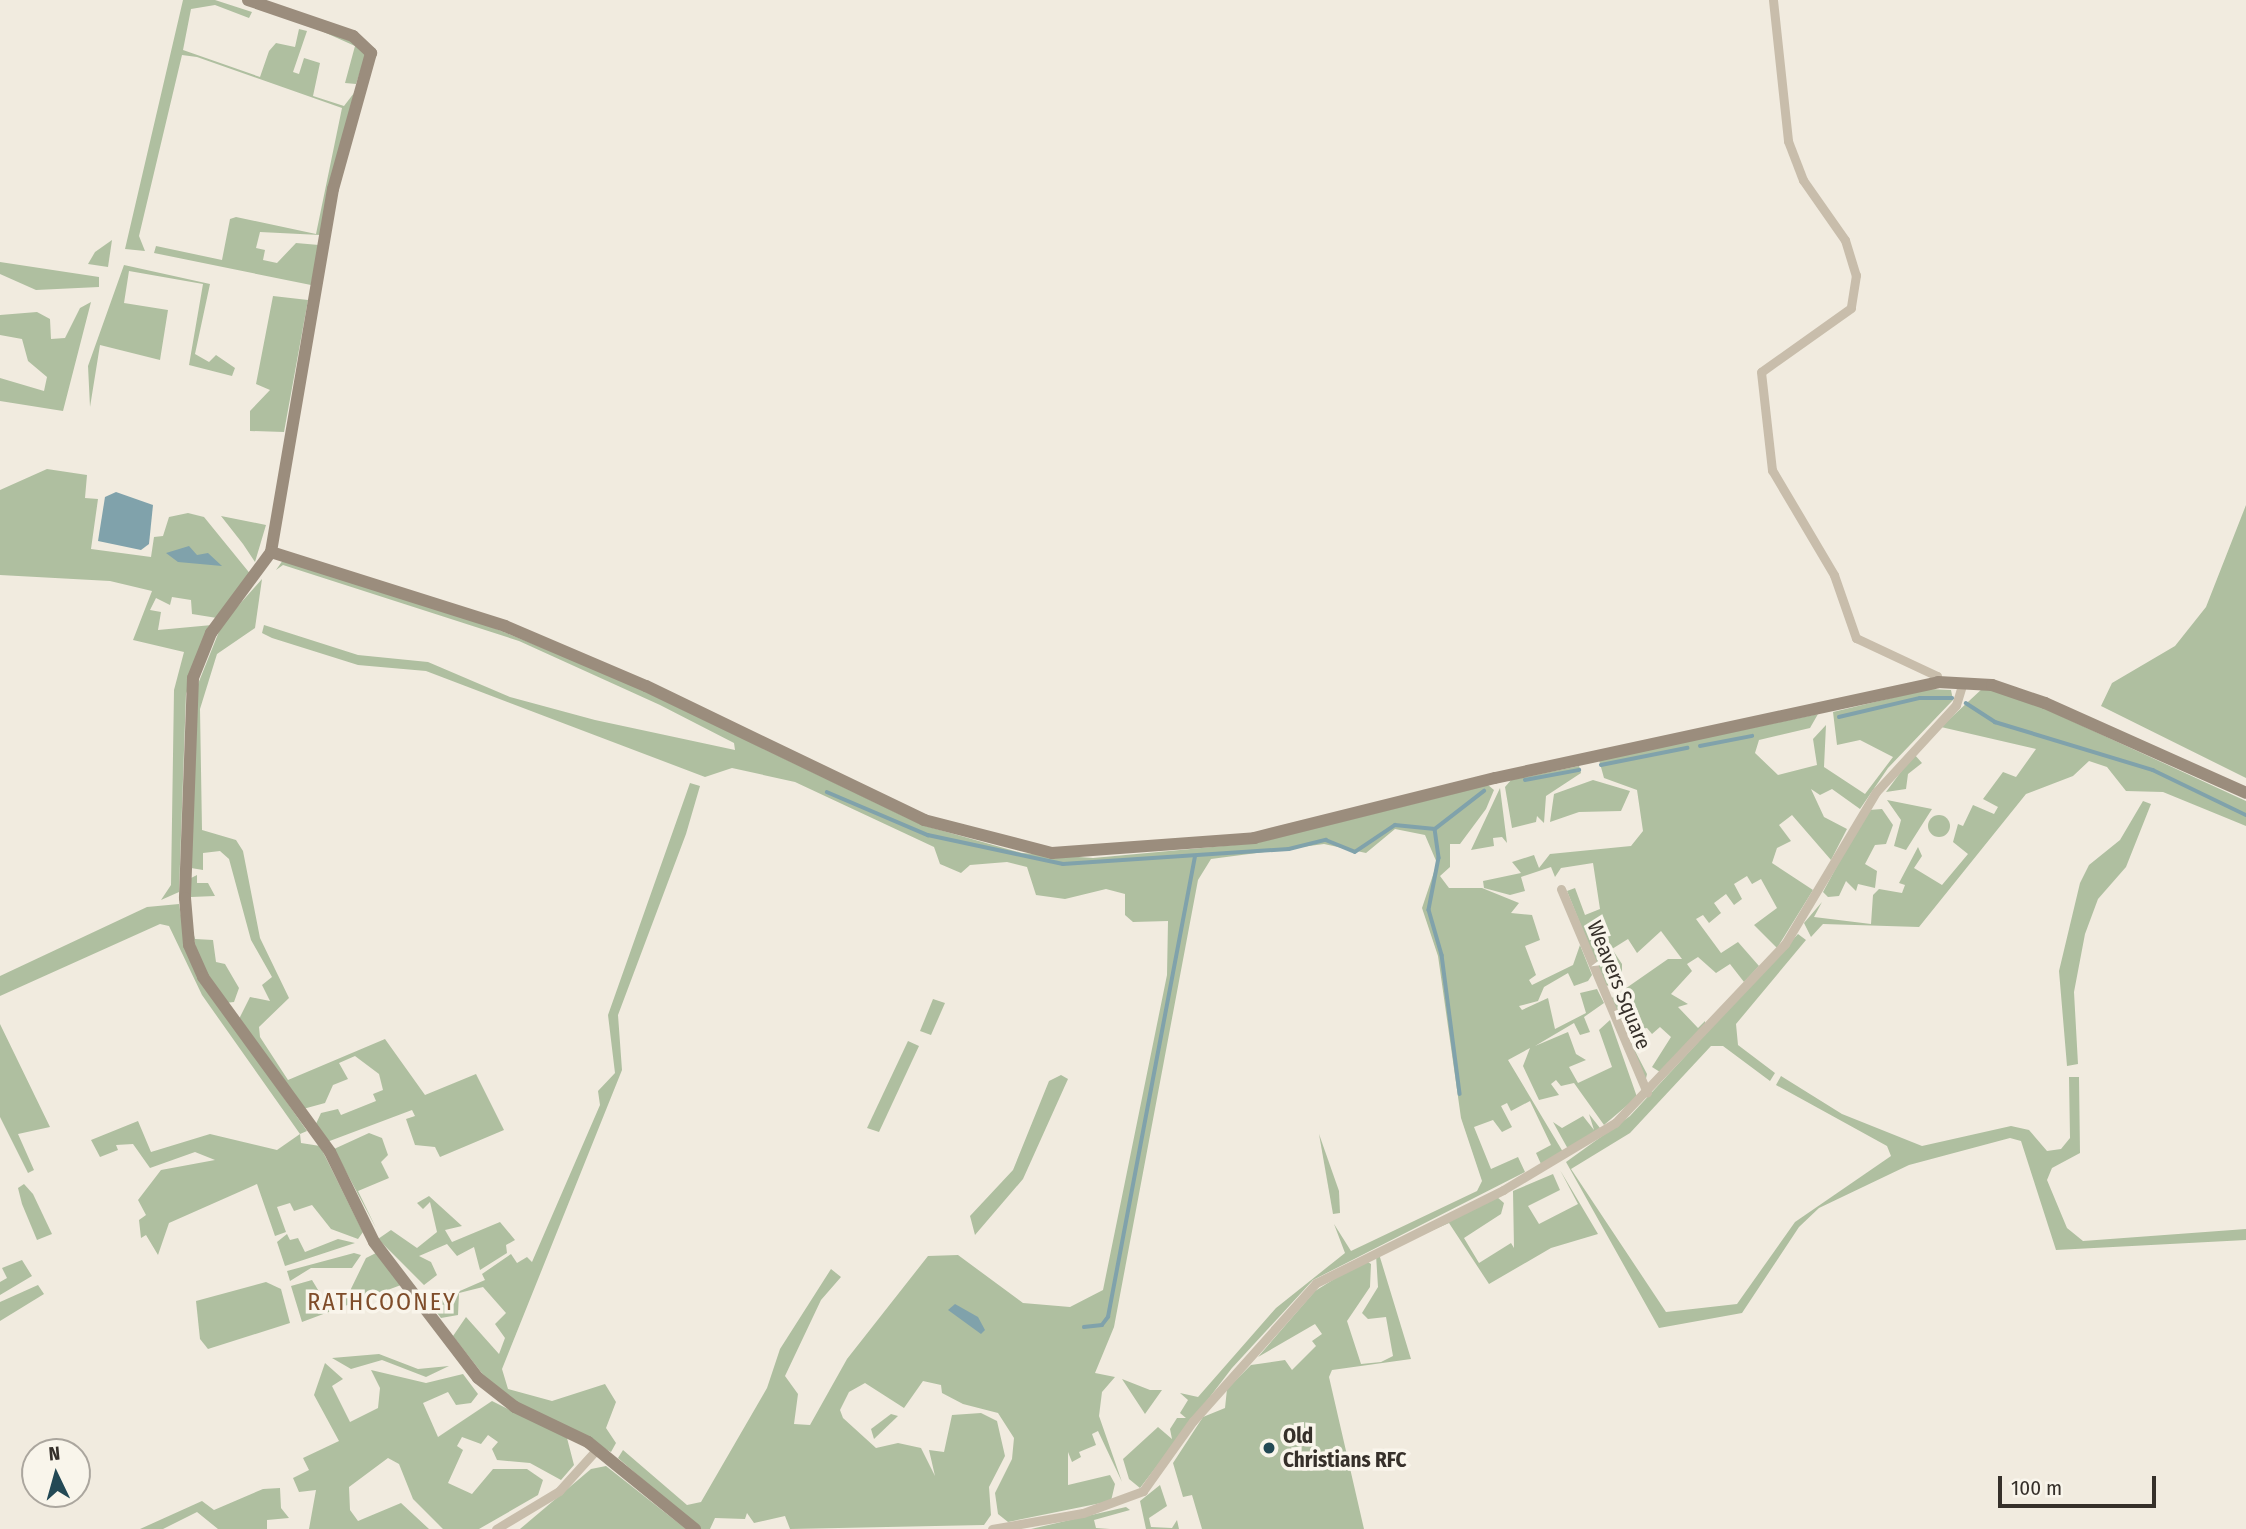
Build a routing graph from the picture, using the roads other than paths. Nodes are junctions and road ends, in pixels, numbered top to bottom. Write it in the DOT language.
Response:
graph roads {
  1 [pos="248,0"];
  2 [pos="1773,0"];
  3 [pos="271,552"];
  4 [pos="1938,682"];
  5 [pos="1963,682"];
  6 [pos="2246,793"];
  7 [pos="1561,888"];
  8 [pos="1647,1093"];
  9 [pos="597,1449"];
  10 [pos="496,1529"];
  11 [pos="695,1529"];
  12 [pos="992,1529"];
  1 -- 3 [label="street"];
  2 -- 4 [label="street"];
  3 -- 4 [label="street"];
  3 -- 9 [label="street"];
  4 -- 5 [label="street"];
  5 -- 6 [label="street"];
  5 -- 8 [label="street"];
  7 -- 8 [label="street, Weavers Square"];
  8 -- 12 [label="street"];
  9 -- 10 [label="street"];
  9 -- 11 [label="street"];
}
